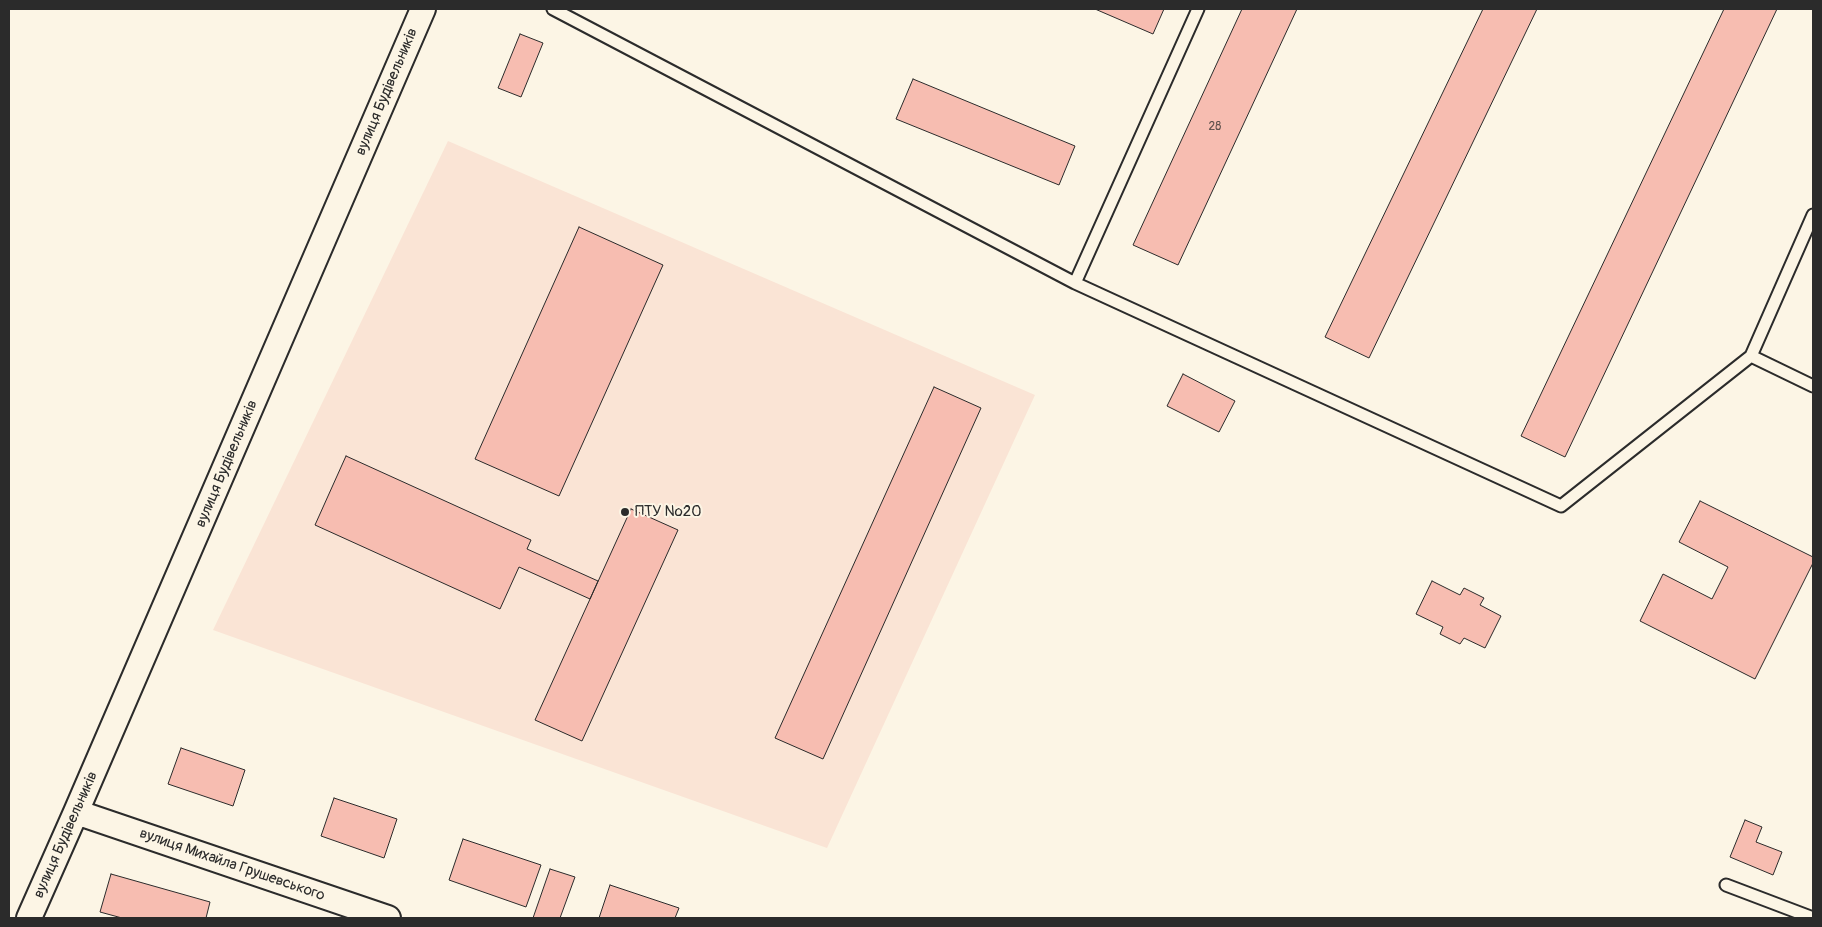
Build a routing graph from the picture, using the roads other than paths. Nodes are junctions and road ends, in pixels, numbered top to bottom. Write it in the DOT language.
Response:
graph roads {
  1 [pos="423,9"];
  2 [pos="553,9"];
  3 [pos="1198,9"];
  4 [pos="1813,215"];
  5 [pos="1075,283"];
  6 [pos="1751,356"];
  7 [pos="1813,386"];
  8 [pos="76,812"];
  9 [pos="1726,885"];
  10 [pos="29,918"];
  11 [pos="388,918"];
  12 [pos="1813,918"];
  1 -- 8 [label="street, вулиця Будівельників"];
  2 -- 5 [label="lane"];
  3 -- 5 [label="lane"];
  4 -- 6 [label="lane"];
  5 -- 6 [label="lane"];
  6 -- 7 [label="lane"];
  8 -- 10 [label="street, вулиця Будівельників"];
  8 -- 11 [label="street, вулиця Михайла Грушевського"];
  9 -- 12 [label="lane"];
}
